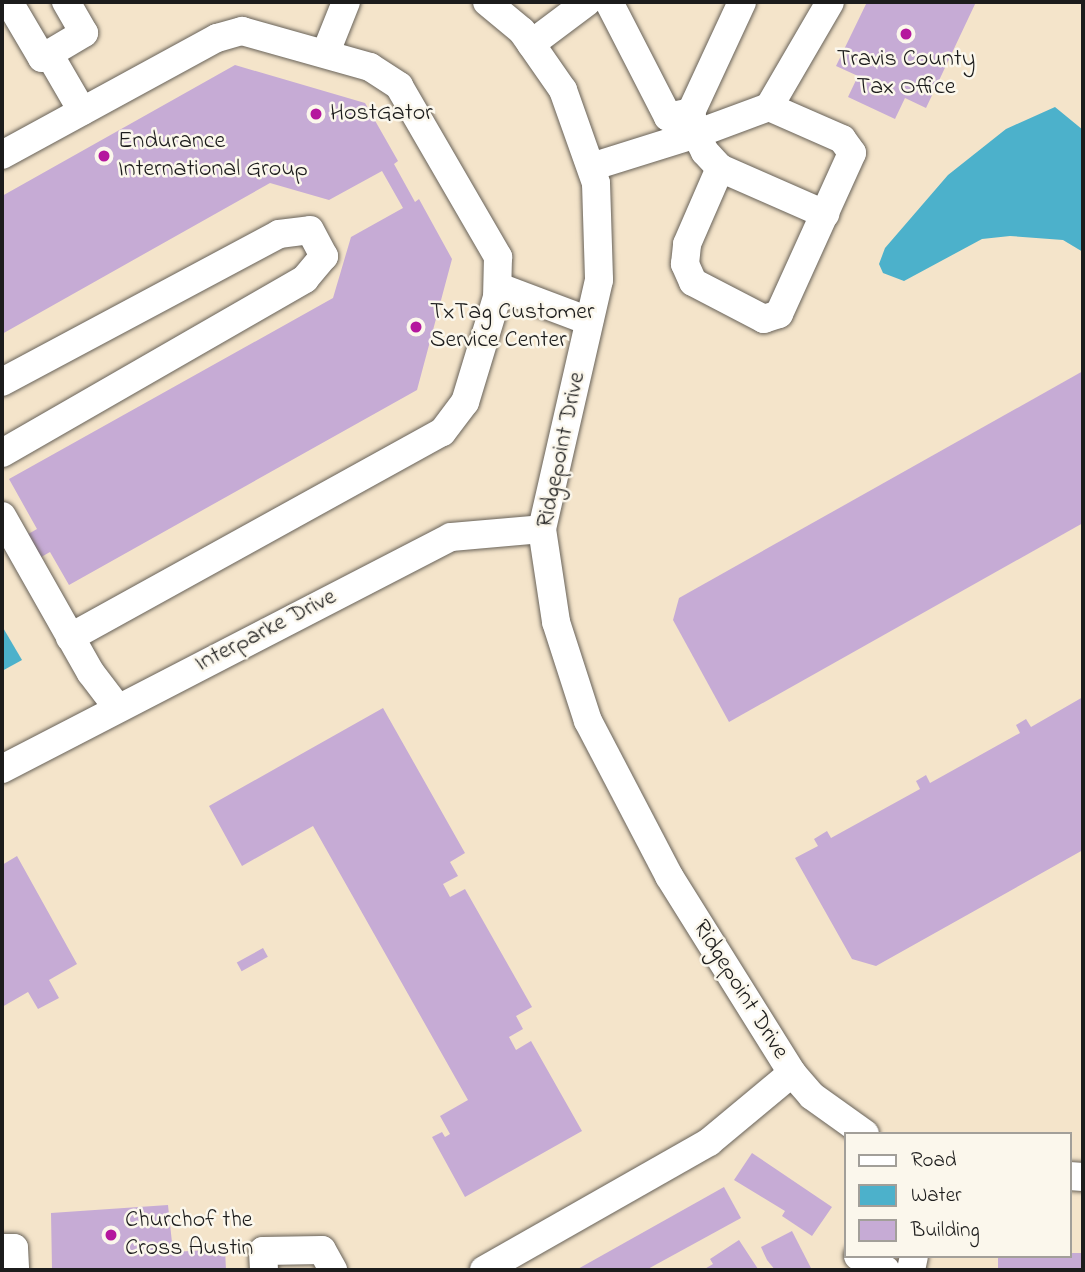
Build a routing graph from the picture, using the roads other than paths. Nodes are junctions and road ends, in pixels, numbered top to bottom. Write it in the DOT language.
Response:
graph roads {
  1 [pos="9,2"];
  2 [pos="66,2"];
  3 [pos="346,2"];
  4 [pos="487,2"];
  5 [pos="587,2"];
  6 [pos="609,2"];
  7 [pos="742,2"];
  8 [pos="830,2"];
  9 [pos="531,44"];
  10 [pos="326,52"];
  11 [pos="49,54"];
  12 [pos="769,107"];
  13 [pos="82,111"];
  14 [pos="693,123"];
  15 [pos="2,155"];
  16 [pos="591,167"];
  17 [pos="720,167"];
  18 [pos="825,214"];
  19 [pos="499,287"];
  20 [pos="589,321"];
  21 [pos="2,382"];
  22 [pos="2,453"];
  23 [pos="2,516"];
  24 [pos="542,528"];
  25 [pos="70,637"];
  26 [pos="117,707"];
  27 [pos="2,769"];
  28 [pos="792,1073"];
  29 [pos="862,1132"];
  30 [pos="2,1248"];
  31 [pos="862,1258"];
  32 [pos="15,1270"];
  33 [pos="264,1270"];
  34 [pos="334,1270"];
  35 [pos="484,1270"];
  36 [pos="886,1270"];
  1 -- 11 [label="street"];
  2 -- 11 [label="street"];
  3 -- 10 [label="street"];
  4 -- 9 [label="street, Ridgepoint Drive"];
  5 -- 9 [label="street"];
  6 -- 14 [label="street"];
  7 -- 14 [label="street"];
  8 -- 12 [label="street"];
  9 -- 16 [label="street, Ridgepoint Drive"];
  10 -- 13 [label="street"];
  10 -- 19 [label="street"];
  11 -- 13 [label="street"];
  12 -- 14 [label="street"];
  12 -- 18 [label="street"];
  13 -- 15 [label="street"];
  14 -- 16 [label="street"];
  14 -- 17 [label="street"];
  16 -- 20 [label="street, Ridgepoint Drive"];
  17 -- 18 [label="street"];
  17 -- 18 [label="street"];
  19 -- 20 [label="street"];
  19 -- 25 [label="street"];
  20 -- 24 [label="street, Ridgepoint Drive"];
  21 -- 22 [label="street"];
  23 -- 25 [label="street"];
  24 -- 26 [label="street, Interparke Drive"];
  24 -- 28 [label="street, Ridgepoint Drive"];
  25 -- 26 [label="street"];
  26 -- 27 [label="street, Interparke Drive"];
  28 -- 29 [label="street, Ridgepoint Drive"];
  28 -- 35 [label="street"];
  30 -- 32 [label="street"];
  31 -- 36 [label="street"];
  33 -- 34 [label="street"];
}
